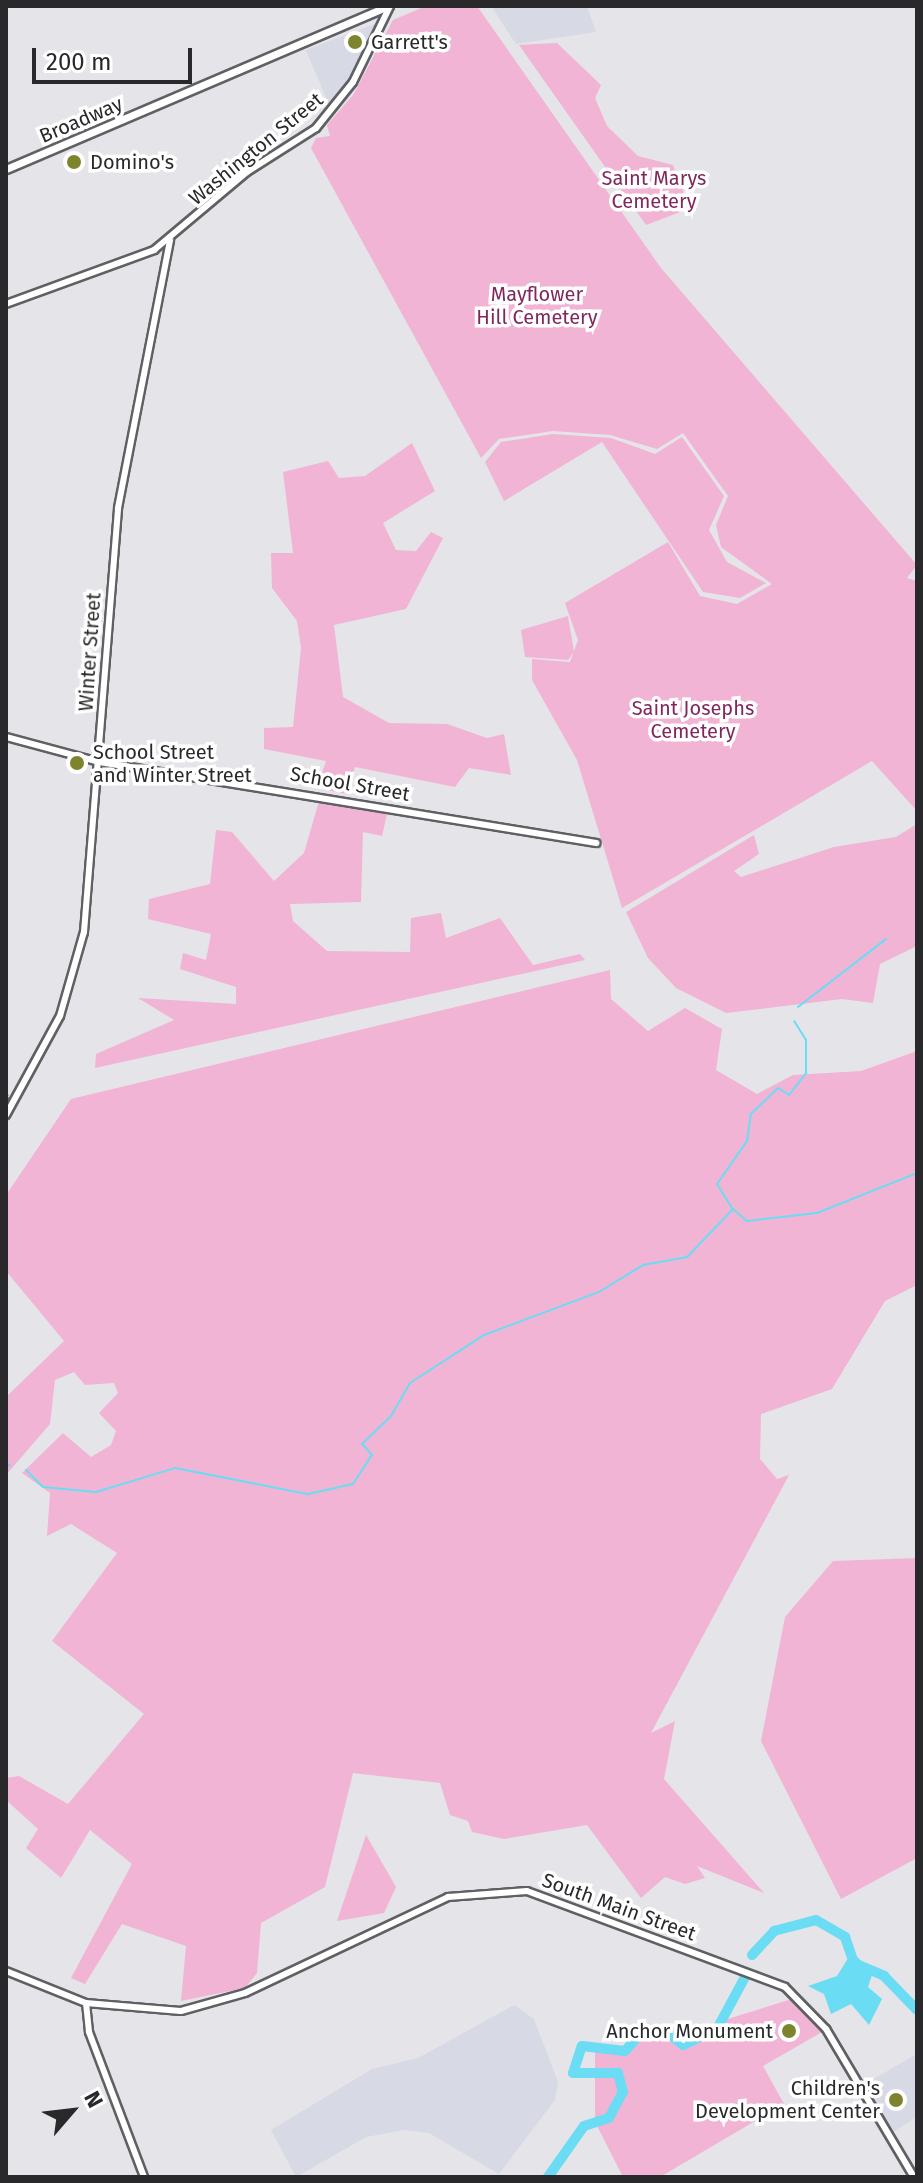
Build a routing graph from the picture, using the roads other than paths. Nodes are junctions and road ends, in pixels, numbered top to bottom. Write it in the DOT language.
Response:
graph roads {
  1 [pos="390,6"];
  2 [pos="6,169"];
  3 [pos="170,240"];
  4 [pos="6,304"];
  5 [pos="6,737"];
  6 [pos="99,762"];
  7 [pos="596,843"];
  8 [pos="6,1115"];
  9 [pos="6,1971"];
  10 [pos="86,2003"];
  11 [pos="144,2177"];
  12 [pos="914,2177"];
  1 -- 2 [label="main road, Broadway"];
  1 -- 3 [label="street, Washington Street"];
  3 -- 4 [label="street, Washington Street"];
  3 -- 6 [label="street, Winter Street"];
  5 -- 6 [label="street, School Street"];
  6 -- 7 [label="street, School Street"];
  6 -- 8 [label="street, Winter Street"];
  9 -- 10 [label="street, South Main Street"];
  10 -- 11 [label="street"];
  10 -- 12 [label="street, South Main Street"];
}
